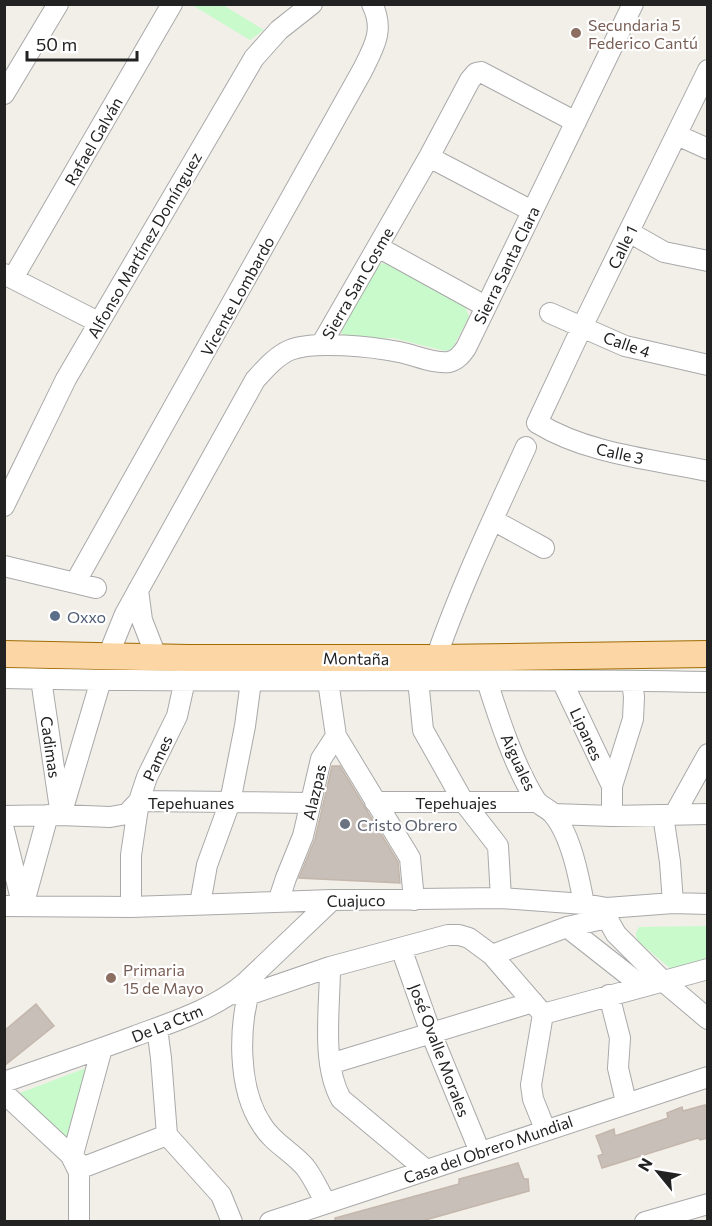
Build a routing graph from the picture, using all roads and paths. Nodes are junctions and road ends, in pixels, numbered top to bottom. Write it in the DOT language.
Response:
graph roads {
  1 [pos="58,4"];
  2 [pos="172,4"];
  3 [pos="312,4"];
  4 [pos="372,4"];
  5 [pos="633,4"];
  6 [pos="708,70"];
  7 [pos="4,94"];
  8 [pos="576,122"];
  9 [pos="677,135"];
  10 [pos="708,149"];
  11 [pos="429,157"];
  12 [pos="532,211"];
  13 [pos="629,232"];
  14 [pos="378,247"];
  15 [pos="708,261"];
  16 [pos="9,276"];
  17 [pos="485,306"];
  18 [pos="550,313"];
  19 [pos="98,322"];
  20 [pos="582,327"];
  21 [pos="321,345"];
  22 [pos="708,365"];
  23 [pos="537,423"];
  24 [pos="526,447"];
  25 [pos="708,471"];
  26 [pos="4,506"];
  27 [pos="493,520"];
  28 [pos="544,548"];
  29 [pos="4,566"];
  30 [pos="75,583"];
  31 [pos="96,588"];
  32 [pos="138,590"];
  33 [pos="4,654"];
  34 [pos="708,654"];
  35 [pos="108,656"];
  36 [pos="156,656"];
  37 [pos="435,658"];
  38 [pos="385,669"];
  39 [pos="187,670"];
  40 [pos="4,678"];
  41 [pos="41,679"];
  42 [pos="418,679"];
  43 [pos="101,680"];
  44 [pos="250,681"];
  45 [pos="328,681"];
  46 [pos="487,681"];
  47 [pos="562,681"];
  48 [pos="632,681"];
  49 [pos="708,682"];
  50 [pos="336,736"];
  51 [pos="708,754"];
  52 [pos="612,786"];
  53 [pos="139,801"];
  54 [pos="463,801"];
  55 [pos="230,802"];
  56 [pos="375,802"];
  57 [pos="537,802"];
  58 [pos="311,803"];
  59 [pos="553,814"];
  60 [pos="708,814"];
  61 [pos="55,815"];
  62 [pos="669,815"];
  63 [pos="4,816"];
  64 [pos="612,816"];
  65 [pos="4,830"];
  66 [pos="501,898"];
  67 [pos="332,900"];
  68 [pos="414,900"];
  69 [pos="278,902"];
  70 [pos="672,903"];
  71 [pos="200,904"];
  72 [pos="584,904"];
  73 [pos="708,904"];
  74 [pos="14,906"];
  75 [pos="131,907"];
  76 [pos="607,913"];
  77 [pos="567,927"];
  78 [pos="401,948"];
  79 [pos="492,955"];
  80 [pos="330,967"];
  81 [pos="708,969"];
  82 [pos="663,981"];
  83 [pos="642,986"];
  84 [pos="240,994"];
  85 [pos="609,995"];
  86 [pos="538,1008"];
  87 [pos="708,1019"];
  88 [pos="157,1028"];
  89 [pos="431,1033"];
  90 [pos="102,1048"];
  91 [pos="330,1064"];
  92 [pos="708,1077"];
  93 [pos="4,1082"];
  94 [pos="4,1093"];
  95 [pos="626,1102"];
  96 [pos="545,1129"];
  97 [pos="167,1135"];
  98 [pos="480,1152"];
  99 [pos="78,1165"];
  100 [pos="426,1170"];
  101 [pos="326,1203"];
  102 [pos="708,1204"];
  103 [pos="665,1218"];
  104 [pos="79,1221"];
  105 [pos="232,1221"];
  106 [pos="270,1221"];
  107 [pos="645,1221"];
  1 -- 7 [label="street"];
  2 -- 16 [label="street, Rafael Galván"];
  3 -- 19 [label="street, Alfonso Martínez Domínguez"];
  4 -- 30 [label="street, Vicente Lombardo"];
  5 -- 8 [label="street, Sierra Santa Clara"];
  6 -- 9 [label="street, Calle 1"];
  8 -- 11 [label="street, Sierra San Cosme"];
  8 -- 12 [label="street, Sierra Santa Clara"];
  9 -- 10 [label="street"];
  9 -- 13 [label="street, Calle 1"];
  11 -- 12 [label="street"];
  11 -- 14 [label="street, Sierra San Cosme"];
  12 -- 17 [label="street, Sierra Santa Clara"];
  13 -- 15 [label="street"];
  13 -- 20 [label="street, Calle 1"];
  14 -- 17 [label="street"];
  14 -- 21 [label="street, Sierra San Cosme"];
  16 -- 19 [label="street"];
  17 -- 21 [label="street, Sierra Santa Clara"];
  18 -- 20 [label="street, Calle 4"];
  19 -- 26 [label="street, Alfonso Martínez Domínguez"];
  20 -- 22 [label="street, Calle 4"];
  20 -- 23 [label="street, Calle 1"];
  21 -- 32 [label="street, Sierra San Cosme"];
  23 -- 25 [label="street, Calle 3"];
  24 -- 27 [label="street"];
  27 -- 28 [label="street"];
  27 -- 37 [label="street"];
  29 -- 30 [label="street"];
  30 -- 31 [label="street"];
  32 -- 35 [label="street, Sierra San Cosme"];
  32 -- 36 [label="street"];
  33 -- 35 [label="main road, Montaña"];
  34 -- 37 [label="main road, Montaña"];
  35 -- 36 [label="main road, Montaña"];
  36 -- 39 [label="main road, Montaña"];
  37 -- 38 [label="main road, Montaña"];
  38 -- 39 [label="main road, Montaña"];
  38 -- 42 [label="street, Montaña"];
  38 -- 45 [label="street, Montaña"];
  39 -- 43 [label="street, Montaña"];
  39 -- 44 [label="street, Montaña"];
  39 -- 53 [label="street, Pames"];
  40 -- 41 [label="street, Montaña"];
  41 -- 43 [label="street, Montaña"];
  41 -- 61 [label="street, Cadimas"];
  42 -- 46 [label="street, Montaña"];
  42 -- 54 [label="street"];
  43 -- 61 [label="street"];
  44 -- 45 [label="street, Montaña"];
  44 -- 55 [label="street"];
  45 -- 50 [label="street"];
  46 -- 47 [label="street, Montaña"];
  46 -- 57 [label="street, Aiguales"];
  47 -- 48 [label="street, Montaña"];
  47 -- 52 [label="street, Lipanes"];
  48 -- 49 [label="street, Montaña"];
  48 -- 52 [label="street, Lipanes"];
  50 -- 56 [label="street"];
  50 -- 58 [label="street, Alazpas"];
  51 -- 62 [label="street"];
  52 -- 64 [label="street, Lipanes"];
  53 -- 55 [label="street, Tepehuanes"];
  53 -- 61 [label="street, Tepehuanes"];
  53 -- 75 [label="street, Pames"];
  54 -- 56 [label="street, Tepehuajes"];
  54 -- 57 [label="street, Tepehuajes"];
  54 -- 66 [label="street"];
  55 -- 58 [label="street, Tepehuanes"];
  55 -- 71 [label="street"];
  56 -- 68 [label="street"];
  57 -- 59 [label="street, Aiguales"];
  58 -- 69 [label="street, Alazpas"];
  59 -- 64 [label="street"];
  59 -- 72 [label="street, Aiguales"];
  60 -- 62 [label="street"];
  61 -- 63 [label="street, Tepehuanes"];
  61 -- 74 [label="street, Cadimas"];
  62 -- 64 [label="street"];
  62 -- 70 [label="street"];
  65 -- 74 [label="street"];
  66 -- 68 [label="street, Cuajuco"];
  66 -- 72 [label="street, Cuajuco"];
  67 -- 68 [label="street, Cuajuco"];
  67 -- 69 [label="street, Cuajuco"];
  67 -- 84 [label="street, De La Ctm"];
  69 -- 71 [label="street, Cuajuco"];
  70 -- 73 [label="street, Cuajuco"];
  70 -- 76 [label="street, Cuajuco"];
  71 -- 75 [label="street, Cuajuco"];
  72 -- 76 [label="street, Cuajuco"];
  74 -- 75 [label="street, Cuajuco"];
  76 -- 77 [label="street"];
  76 -- 82 [label="street"];
  77 -- 79 [label="street"];
  77 -- 83 [label="street"];
  78 -- 79 [label="street"];
  78 -- 80 [label="street"];
  78 -- 89 [label="street, José Ovalle Morales"];
  79 -- 86 [label="street"];
  80 -- 84 [label="street"];
  80 -- 91 [label="street"];
  81 -- 82 [label="street"];
  82 -- 83 [label="street"];
  82 -- 87 [label="street"];
  83 -- 85 [label="street"];
  84 -- 88 [label="street, De La Ctm"];
  84 -- 101 [label="street"];
  85 -- 86 [label="street"];
  85 -- 95 [label="street"];
  86 -- 89 [label="street"];
  86 -- 96 [label="street"];
  88 -- 90 [label="street, De La Ctm"];
  88 -- 97 [label="street"];
  89 -- 91 [label="street"];
  89 -- 98 [label="street, José Ovalle Morales"];
  90 -- 93 [label="street, De La Ctm"];
  90 -- 99 [label="street"];
  91 -- 100 [label="street"];
  92 -- 95 [label="street, Casa del Obrero Mundial"];
  94 -- 99 [label="street"];
  95 -- 96 [label="street, Casa del Obrero Mundial"];
  96 -- 98 [label="street, Casa del Obrero Mundial"];
  97 -- 99 [label="street"];
  97 -- 105 [label="street"];
  98 -- 100 [label="street, Casa del Obrero Mundial"];
  99 -- 104 [label="street"];
  100 -- 101 [label="street, Casa del Obrero Mundial"];
  101 -- 106 [label="street, Casa del Obrero Mundial"];
  102 -- 103 [label="street"];
  103 -- 107 [label="street"];
}
